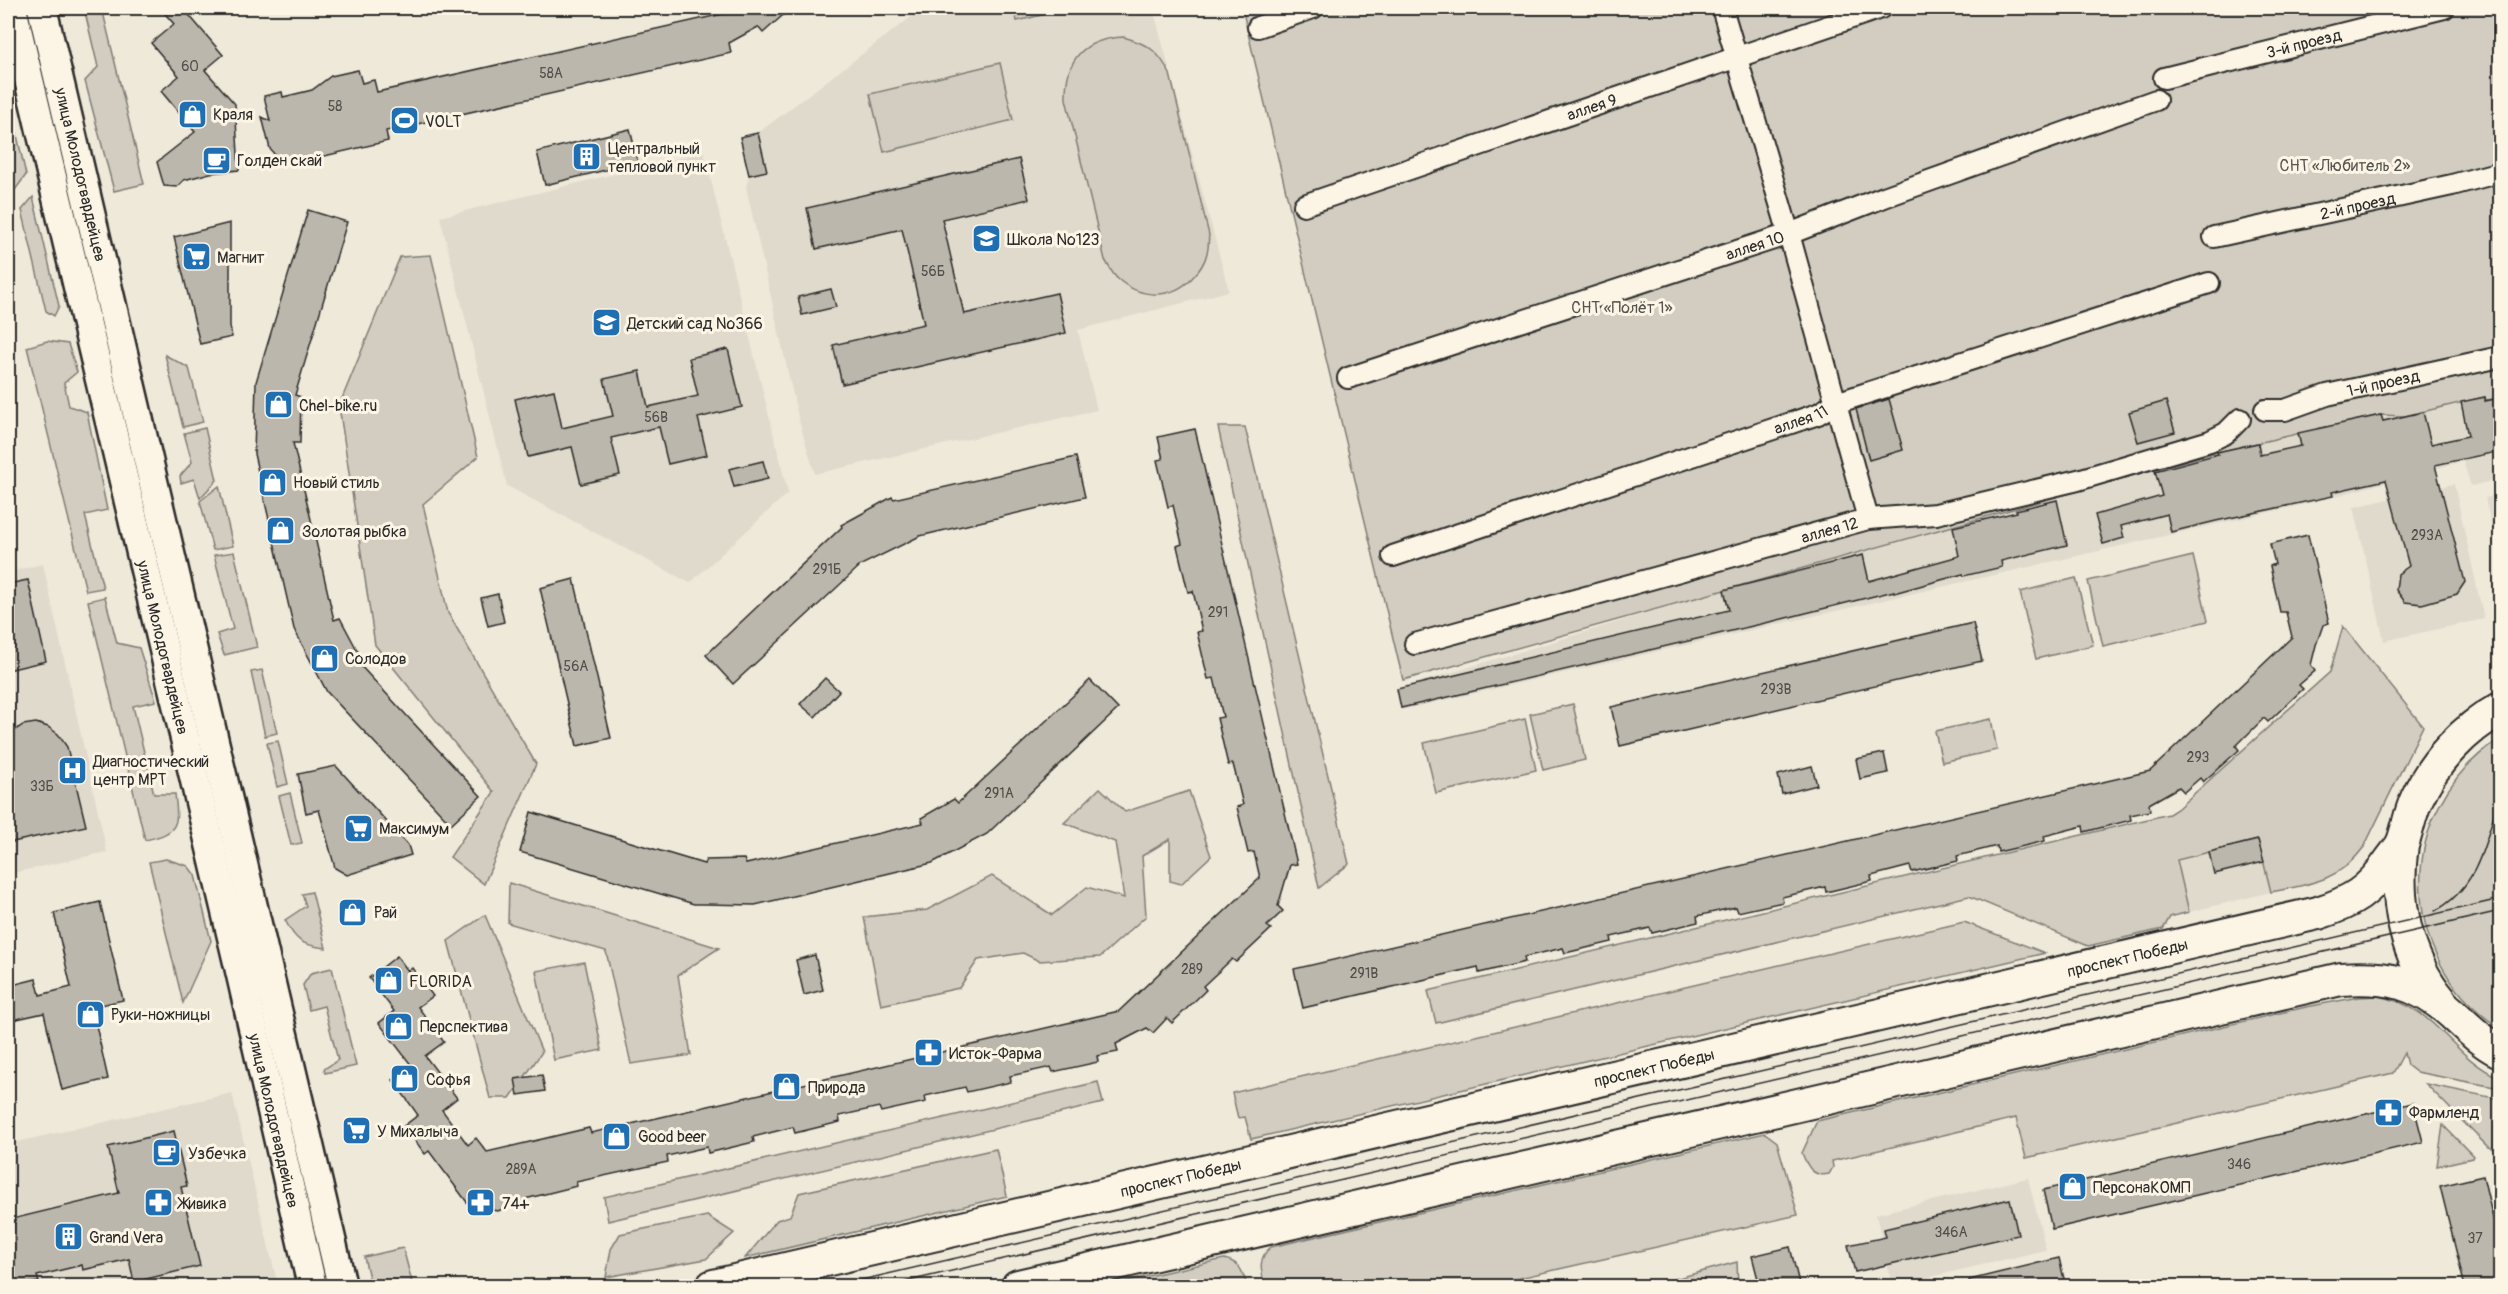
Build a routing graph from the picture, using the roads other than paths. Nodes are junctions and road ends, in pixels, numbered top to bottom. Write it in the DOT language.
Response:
graph roads {
  1 [pos="12,8"];
  2 [pos="42,8"];
  3 [pos="1313,8"];
  4 [pos="1722,8"];
  5 [pos="1881,8"];
  6 [pos="2444,8"];
  7 [pos="1258,27"];
  8 [pos="1736,57"];
  9 [pos="2164,78"];
  10 [pos="2156,100"];
  11 [pos="2500,172"];
  12 [pos="1304,205"];
  13 [pos="1789,234"];
  14 [pos="2214,237"];
  15 [pos="2210,283"];
  16 [pos="2500,357"];
  17 [pos="1348,378"];
  18 [pos="1836,403"];
  19 [pos="2265,410"];
  20 [pos="2240,418"];
  21 [pos="1868,519"];
  22 [pos="1393,556"];
  23 [pos="1415,644"];
  24 [pos="2500,709"];
  25 [pos="2402,844"];
  26 [pos="2451,1012"];
  27 [pos="2500,1051"];
  28 [pos="312,1287"];
  29 [pos="342,1287"];
  30 [pos="713,1287"];
  31 [pos="1018,1287"];
  1 -- 28 [label="main road, улица Молодогвардейцев"];
  2 -- 29 [label="main road, улица Молодогвардейцев"];
  3 -- 7 [label="street"];
  4 -- 8 [label="street"];
  5 -- 8 [label="street, аллея 9"];
  6 -- 9 [label="street, 3-й проезд"];
  8 -- 12 [label="street, аллея 9"];
  8 -- 13 [label="street"];
  10 -- 13 [label="street, аллея 10"];
  11 -- 14 [label="street, 2-й проезд"];
  13 -- 17 [label="street, аллея 10"];
  13 -- 18 [label="street"];
  15 -- 18 [label="street, аллея 11"];
  16 -- 19 [label="street, 1-й проезд"];
  18 -- 21 [label="street"];
  18 -- 22 [label="street, аллея 11"];
  20 -- 21 [label="street, аллея 12"];
  21 -- 23 [label="street, аллея 12"];
  24 -- 25 [label="main road, проспект Победы"];
  25 -- 26 [label="main road"];
  25 -- 30 [label="main road, проспект Победы"];
  26 -- 27 [label="main road"];
  26 -- 31 [label="main road"];
}
